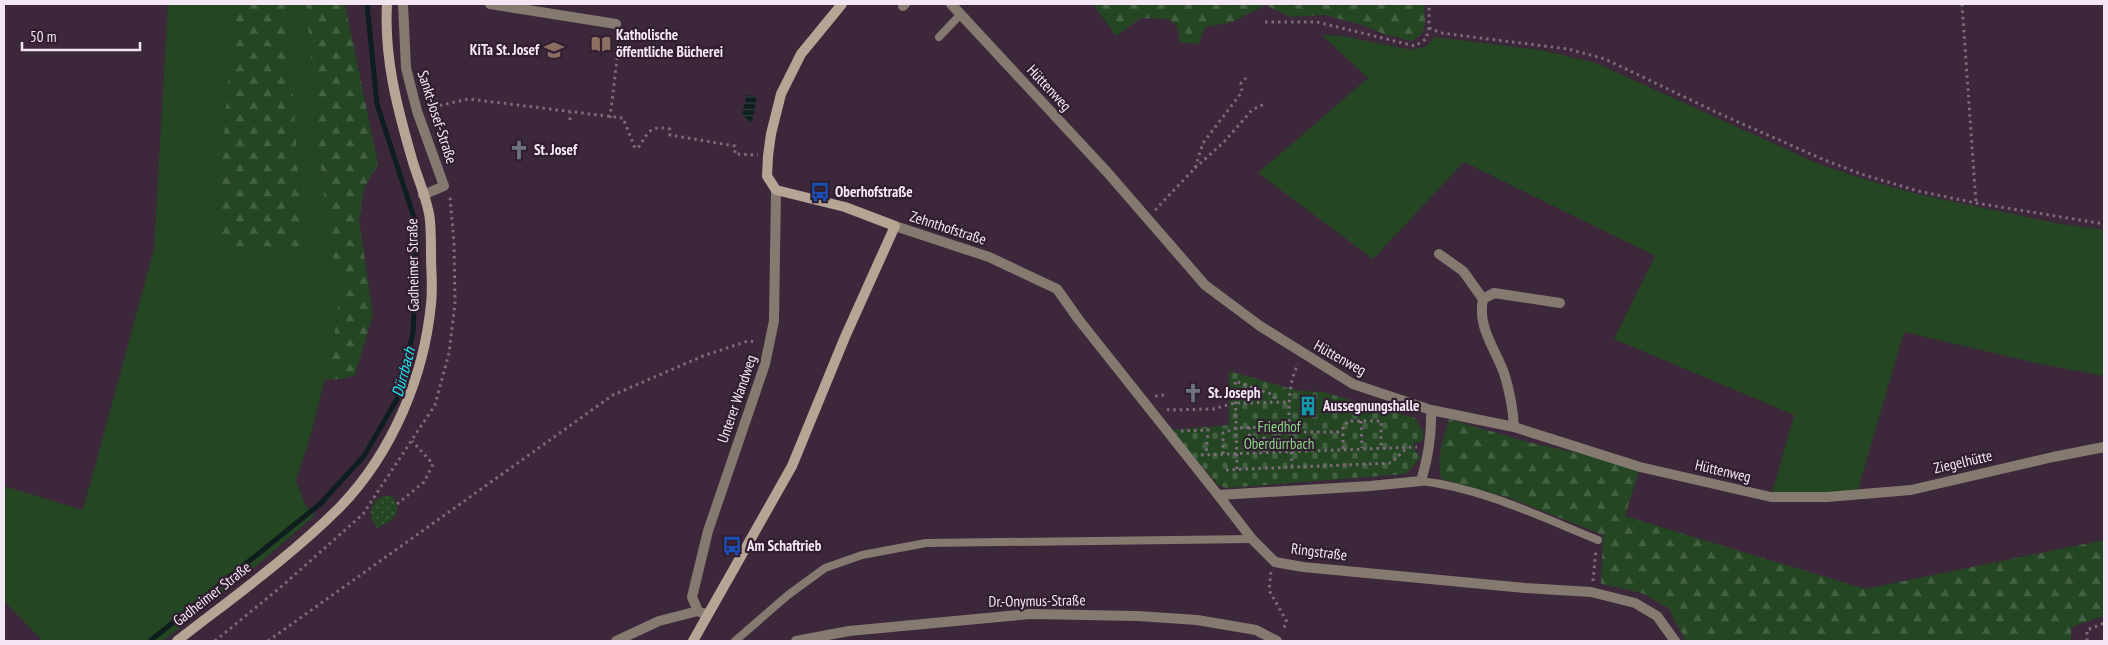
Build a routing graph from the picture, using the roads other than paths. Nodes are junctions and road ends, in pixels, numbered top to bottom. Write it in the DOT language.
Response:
graph roads {
  1 [pos="387,4"];
  2 [pos="404,4"];
  3 [pos="490,4"];
  4 [pos="842,4"];
  5 [pos="951,4"];
  6 [pos="960,14"];
  7 [pos="616,24"];
  8 [pos="939,37"];
  9 [pos="776,190"];
  10 [pos="423,195"];
  11 [pos="895,226"];
  12 [pos="1439,254"];
  13 [pos="1483,299"];
  14 [pos="1560,303"];
  15 [pos="1431,410"];
  16 [pos="1514,427"];
  17 [pos="2104,447"];
  18 [pos="1421,481"];
  19 [pos="1218,495"];
  20 [pos="1827,497"];
  21 [pos="1252,539"];
  22 [pos="1598,540"];
  23 [pos="703,613"];
  24 [pos="177,641"];
  25 [pos="616,641"];
  26 [pos="693,641"];
  27 [pos="736,641"];
  28 [pos="796,641"];
  29 [pos="1277,641"];
  30 [pos="1675,641"];
  1 -- 10 [label="street, Gadheimer Straße"];
  2 -- 10 [label="street, Sankt-Josef-Straße"];
  3 -- 7 [label="street"];
  4 -- 9 [label="street"];
  5 -- 6 [label="street, Hüttenweg"];
  6 -- 8 [label="lane"];
  6 -- 15 [label="street, Hüttenweg"];
  9 -- 11 [label="street, Zehnthofstraße"];
  9 -- 23 [label="street, Unterer Wandweg"];
  10 -- 24 [label="street, Gadheimer Straße"];
  11 -- 19 [label="street, Zehnthofstraße"];
  11 -- 23 [label="street"];
  12 -- 13 [label="street"];
  13 -- 14 [label="street"];
  13 -- 16 [label="street"];
  15 -- 16 [label="street, Hüttenweg"];
  15 -- 18 [label="street"];
  16 -- 20 [label="street, Hüttenweg"];
  17 -- 20 [label="street, Ziegelhütte"];
  18 -- 19 [label="street"];
  18 -- 22 [label="lane"];
  19 -- 21 [label="street, Ringstraße"];
  21 -- 27 [label="lane"];
  21 -- 30 [label="street, Ringstraße"];
  23 -- 25 [label="street"];
  23 -- 26 [label="street"];
  28 -- 29 [label="street, Dr.-Onymus-Straße"];
}
